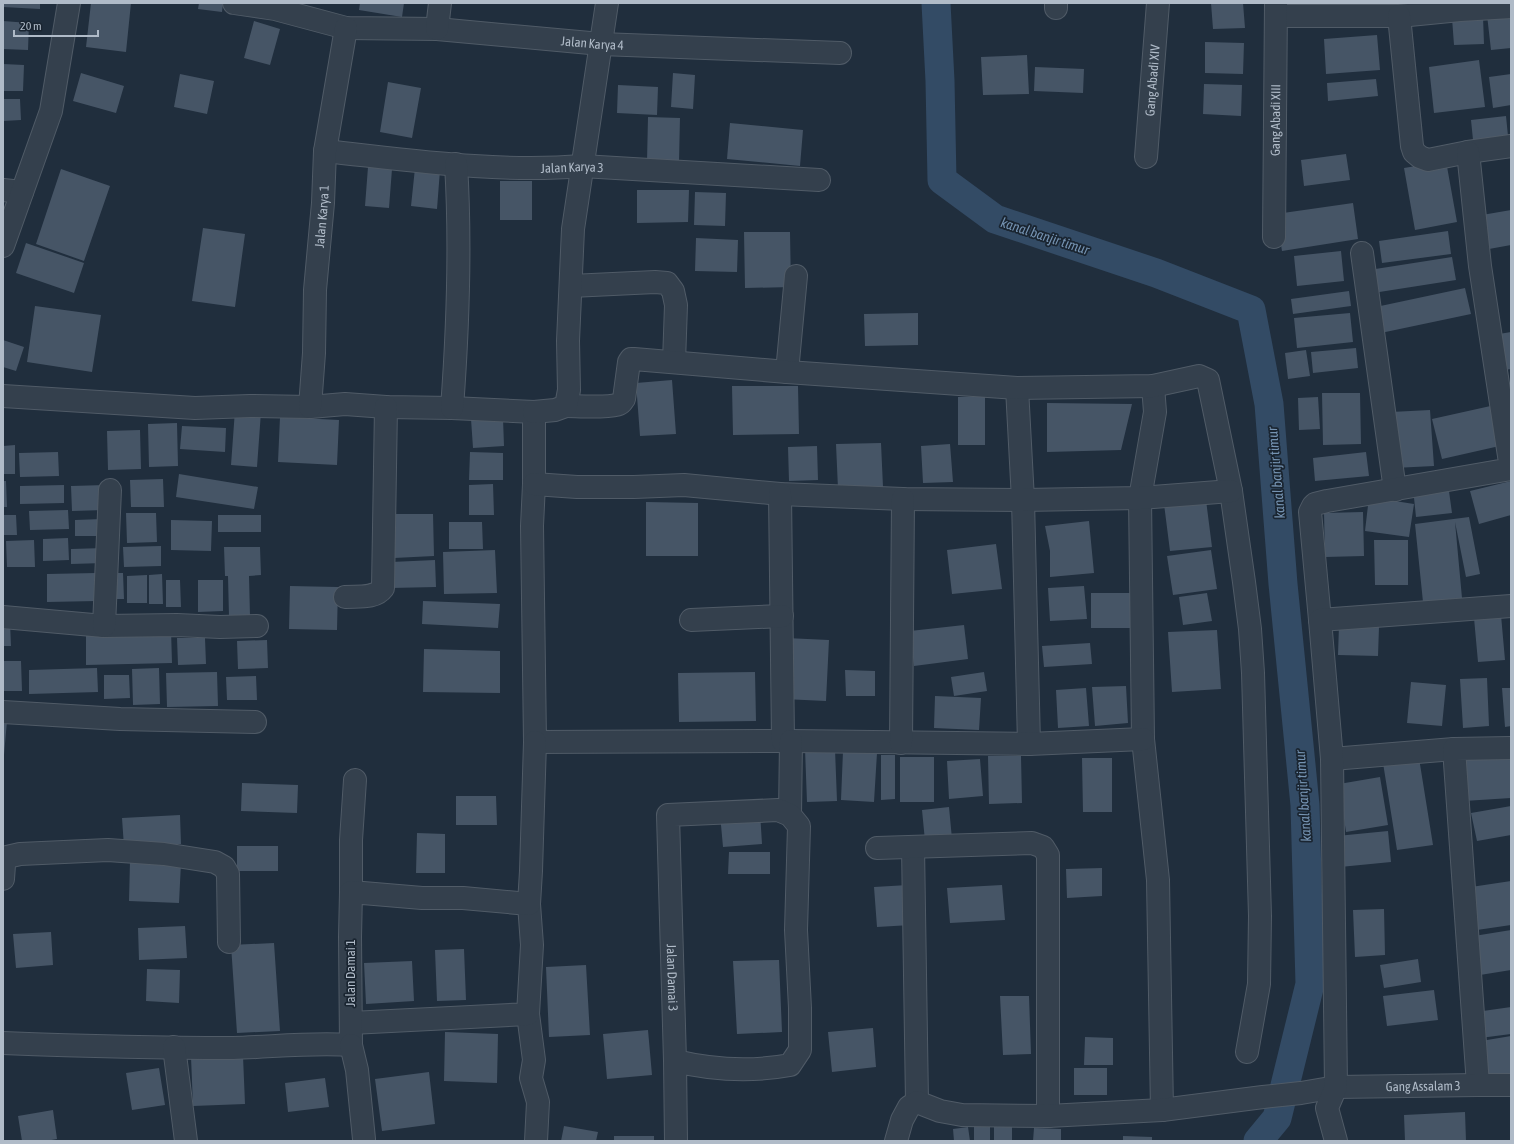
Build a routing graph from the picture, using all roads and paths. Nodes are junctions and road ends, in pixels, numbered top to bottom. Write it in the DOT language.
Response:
graph roads {
  1 [pos="69,3"];
  2 [pos="234,3"];
  3 [pos="440,3"];
  4 [pos="607,3"];
  5 [pos="1158,3"];
  6 [pos="1460,6"];
  7 [pos="1511,7"];
  8 [pos="1276,10"];
  9 [pos="1400,16"];
  10 [pos="346,28"];
  11 [pos="436,29"];
  12 [pos="601,44"];
  13 [pos="840,53"];
  14 [pos="1511,146"];
  15 [pos="325,151"];
  16 [pos="1468,152"];
  17 [pos="1146,158"];
  18 [pos="456,164"];
  19 [pos="582,166"];
  20 [pos="819,180"];
  21 [pos="13,191"];
  22 [pos="1274,237"];
  23 [pos="3,246"];
  24 [pos="1362,253"];
  25 [pos="796,276"];
  26 [pos="571,286"];
  27 [pos="674,362"];
  28 [pos="787,372"];
  29 [pos="1153,386"];
  30 [pos="1017,388"];
  31 [pos="3,396"];
  32 [pos="566,406"];
  33 [pos="310,407"];
  34 [pos="386,407"];
  35 [pos="452,408"];
  36 [pos="534,412"];
  37 [pos="534,484"];
  38 [pos="110,490"];
  39 [pos="1395,490"];
  40 [pos="1230,491"];
  41 [pos="780,494"];
  42 [pos="1140,498"];
  43 [pos="903,499"];
  44 [pos="1023,500"];
  45 [pos="345,597"];
  46 [pos="1511,606"];
  47 [pos="782,616"];
  48 [pos="3,617"];
  49 [pos="691,620"];
  50 [pos="1320,620"];
  51 [pos="104,626"];
  52 [pos="257,626"];
  53 [pos="3,712"];
  54 [pos="255,722"];
  55 [pos="1143,739"];
  56 [pos="787,741"];
  57 [pos="535,742"];
  58 [pos="901,742"];
  59 [pos="1029,744"];
  60 [pos="1511,748"];
  61 [pos="1454,749"];
  62 [pos="1332,759"];
  63 [pos="355,780"];
  64 [pos="790,815"];
  65 [pos="913,847"];
  66 [pos="877,848"];
  67 [pos="3,879"];
  68 [pos="351,892"];
  69 [pos="529,904"];
  70 [pos="229,942"];
  71 [pos="528,1014"];
  72 [pos="351,1023"];
  73 [pos="3,1042"];
  74 [pos="351,1045"];
  75 [pos="174,1047"];
  76 [pos="1247,1052"];
  77 [pos="675,1062"];
  78 [pos="1478,1085"];
  79 [pos="1511,1085"];
  80 [pos="1336,1087"];
  81 [pos="917,1102"];
  82 [pos="1162,1110"];
  83 [pos="1048,1116"];
  84 [pos="364,1139"];
  85 [pos="181,1141"];
  86 [pos="536,1141"];
  87 [pos="676,1141"];
  88 [pos="896,1141"];
  89 [pos="1336,1141"];
  1 -- 21 [label="street"];
  2 -- 10 [label="street, Jalan Karya 4"];
  3 -- 11 [label="street"];
  4 -- 12 [label="street"];
  5 -- 17 [label="street, Gang Abadi XIV"];
  6 -- 7 [label="street"];
  6 -- 9 [label="street"];
  8 -- 9 [label="street"];
  8 -- 22 [label="street, Gang Abadi XIII"];
  9 -- 16 [label="street"];
  10 -- 11 [label="street, Jalan Karya 4"];
  10 -- 15 [label="street, Jalan Karya 1"];
  11 -- 12 [label="street, Jalan Karya 4"];
  12 -- 13 [label="street, Jalan Karya 4"];
  12 -- 19 [label="street"];
  14 -- 16 [label="street"];
  15 -- 18 [label="street, Jalan Karya 3"];
  15 -- 33 [label="street, Jalan Karya 1"];
  16 -- 39 [label="street"];
  18 -- 19 [label="street, Jalan Karya 3"];
  18 -- 35 [label="street"];
  19 -- 20 [label="street, Jalan Karya 3"];
  19 -- 26 [label="street"];
  21 -- 23 [label="street"];
  24 -- 39 [label="street"];
  25 -- 28 [label="street"];
  26 -- 27 [label="street"];
  26 -- 32 [label="street"];
  27 -- 28 [label="street"];
  27 -- 32 [label="street"];
  28 -- 30 [label="street"];
  29 -- 30 [label="street"];
  29 -- 40 [label="street"];
  29 -- 42 [label="street"];
  30 -- 44 [label="street"];
  31 -- 33 [label="street"];
  32 -- 36 [label="street"];
  33 -- 34 [label="street"];
  34 -- 35 [label="street"];
  34 -- 45 [label="street"];
  35 -- 36 [label="street"];
  36 -- 37 [label="street"];
  37 -- 41 [label="street"];
  37 -- 57 [label="street"];
  38 -- 51 [label="street"];
  39 -- 50 [label="street"];
  40 -- 42 [label="street"];
  40 -- 76 [label="street"];
  41 -- 43 [label="street"];
  41 -- 47 [label="street"];
  42 -- 44 [label="street"];
  42 -- 55 [label="street"];
  43 -- 44 [label="street"];
  43 -- 58 [label="street"];
  44 -- 59 [label="street"];
  46 -- 50 [label="street"];
  47 -- 49 [label="street"];
  47 -- 56 [label="street"];
  48 -- 51 [label="street"];
  50 -- 62 [label="street"];
  51 -- 52 [label="street"];
  53 -- 54 [label="street"];
  55 -- 59 [label="street"];
  55 -- 82 [label="street"];
  56 -- 57 [label="street"];
  56 -- 58 [label="street"];
  56 -- 64 [label="street"];
  57 -- 69 [label="street"];
  58 -- 59 [label="street"];
  60 -- 61 [label="street"];
  61 -- 62 [label="street"];
  61 -- 78 [label="street"];
  62 -- 80 [label="street"];
  63 -- 68 [label="street, Jalan Damai 1"];
  64 -- 77 [label="street, Jalan Damai 3"];
  64 -- 77 [label="street"];
  65 -- 66 [label="street"];
  65 -- 81 [label="street"];
  65 -- 83 [label="street"];
  67 -- 70 [label="street"];
  68 -- 69 [label="street"];
  68 -- 72 [label="street, Jalan Damai 1"];
  69 -- 71 [label="street"];
  71 -- 72 [label="street"];
  71 -- 86 [label="street"];
  72 -- 74 [label="street, Jalan Damai 1"];
  73 -- 75 [label="street"];
  74 -- 75 [label="street"];
  74 -- 84 [label="street, Jalan Damai 1"];
  75 -- 85 [label="street"];
  77 -- 87 [label="street, Jalan Damai 3"];
  78 -- 79 [label="street, Gang Assalam 3"];
  78 -- 80 [label="street, Gang Assalam 3"];
  80 -- 82 [label="street, Gang Assalam 3"];
  80 -- 89 [label="street"];
  81 -- 83 [label="street, Gang Assalam 3"];
  81 -- 88 [label="street"];
  82 -- 83 [label="street, Gang Assalam 3"];
}
